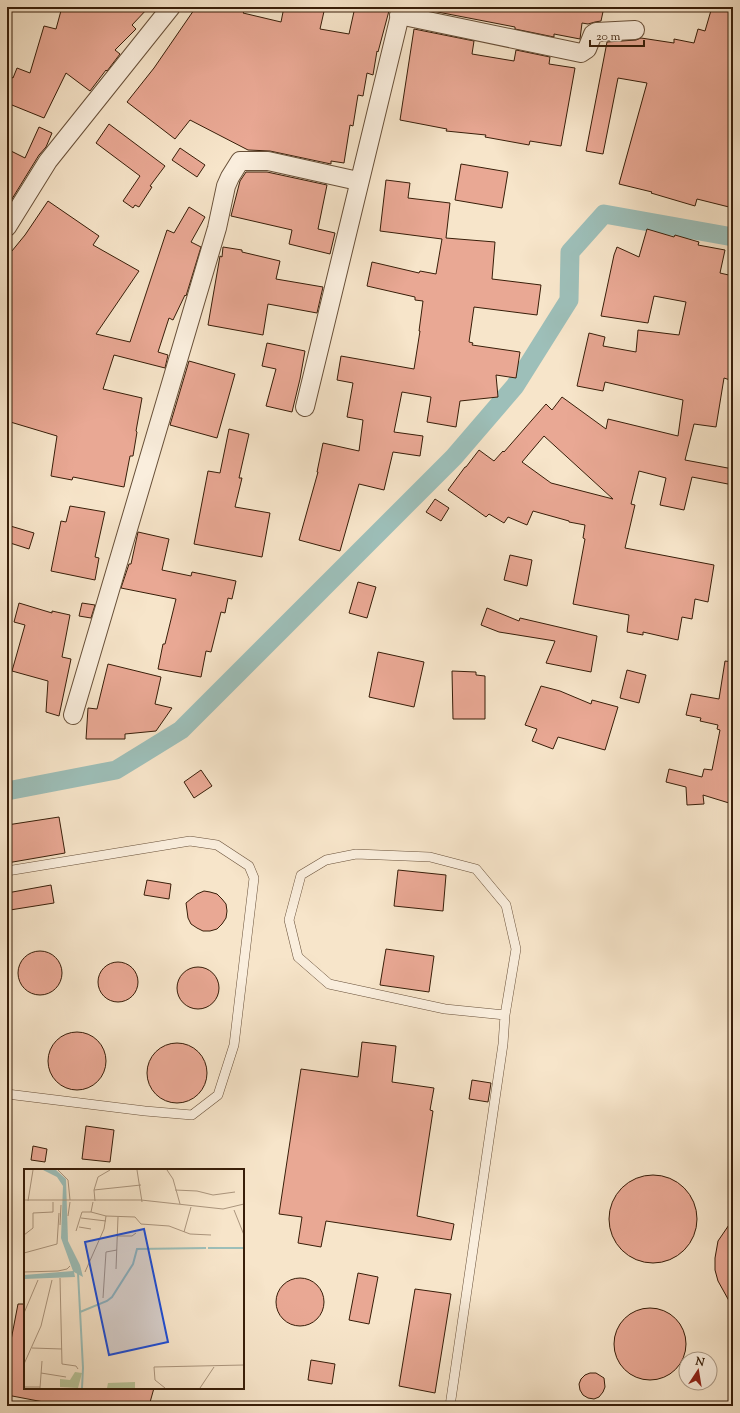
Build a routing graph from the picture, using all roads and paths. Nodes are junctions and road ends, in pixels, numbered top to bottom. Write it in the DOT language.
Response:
graph roads {
  1 [pos="171,7"];
  2 [pos="401,11"];
  3 [pos="634,30"];
  4 [pos="358,181"];
  5 [pos="7,227"];
  6 [pos="305,406"];
  7 [pos="73,715"];
  8 [pos="7,871"];
  9 [pos="505,1016"];
  10 [pos="7,1094"];
  11 [pos="450,1406"];
  1 -- 5 [label="street"];
  2 -- 3 [label="street"];
  2 -- 4 [label="street"];
  4 -- 6 [label="street"];
  4 -- 7 [label="street"];
  8 -- 10 [label="lane"];
  9 -- 9 [label="lane"];
  9 -- 11 [label="lane"];
}
